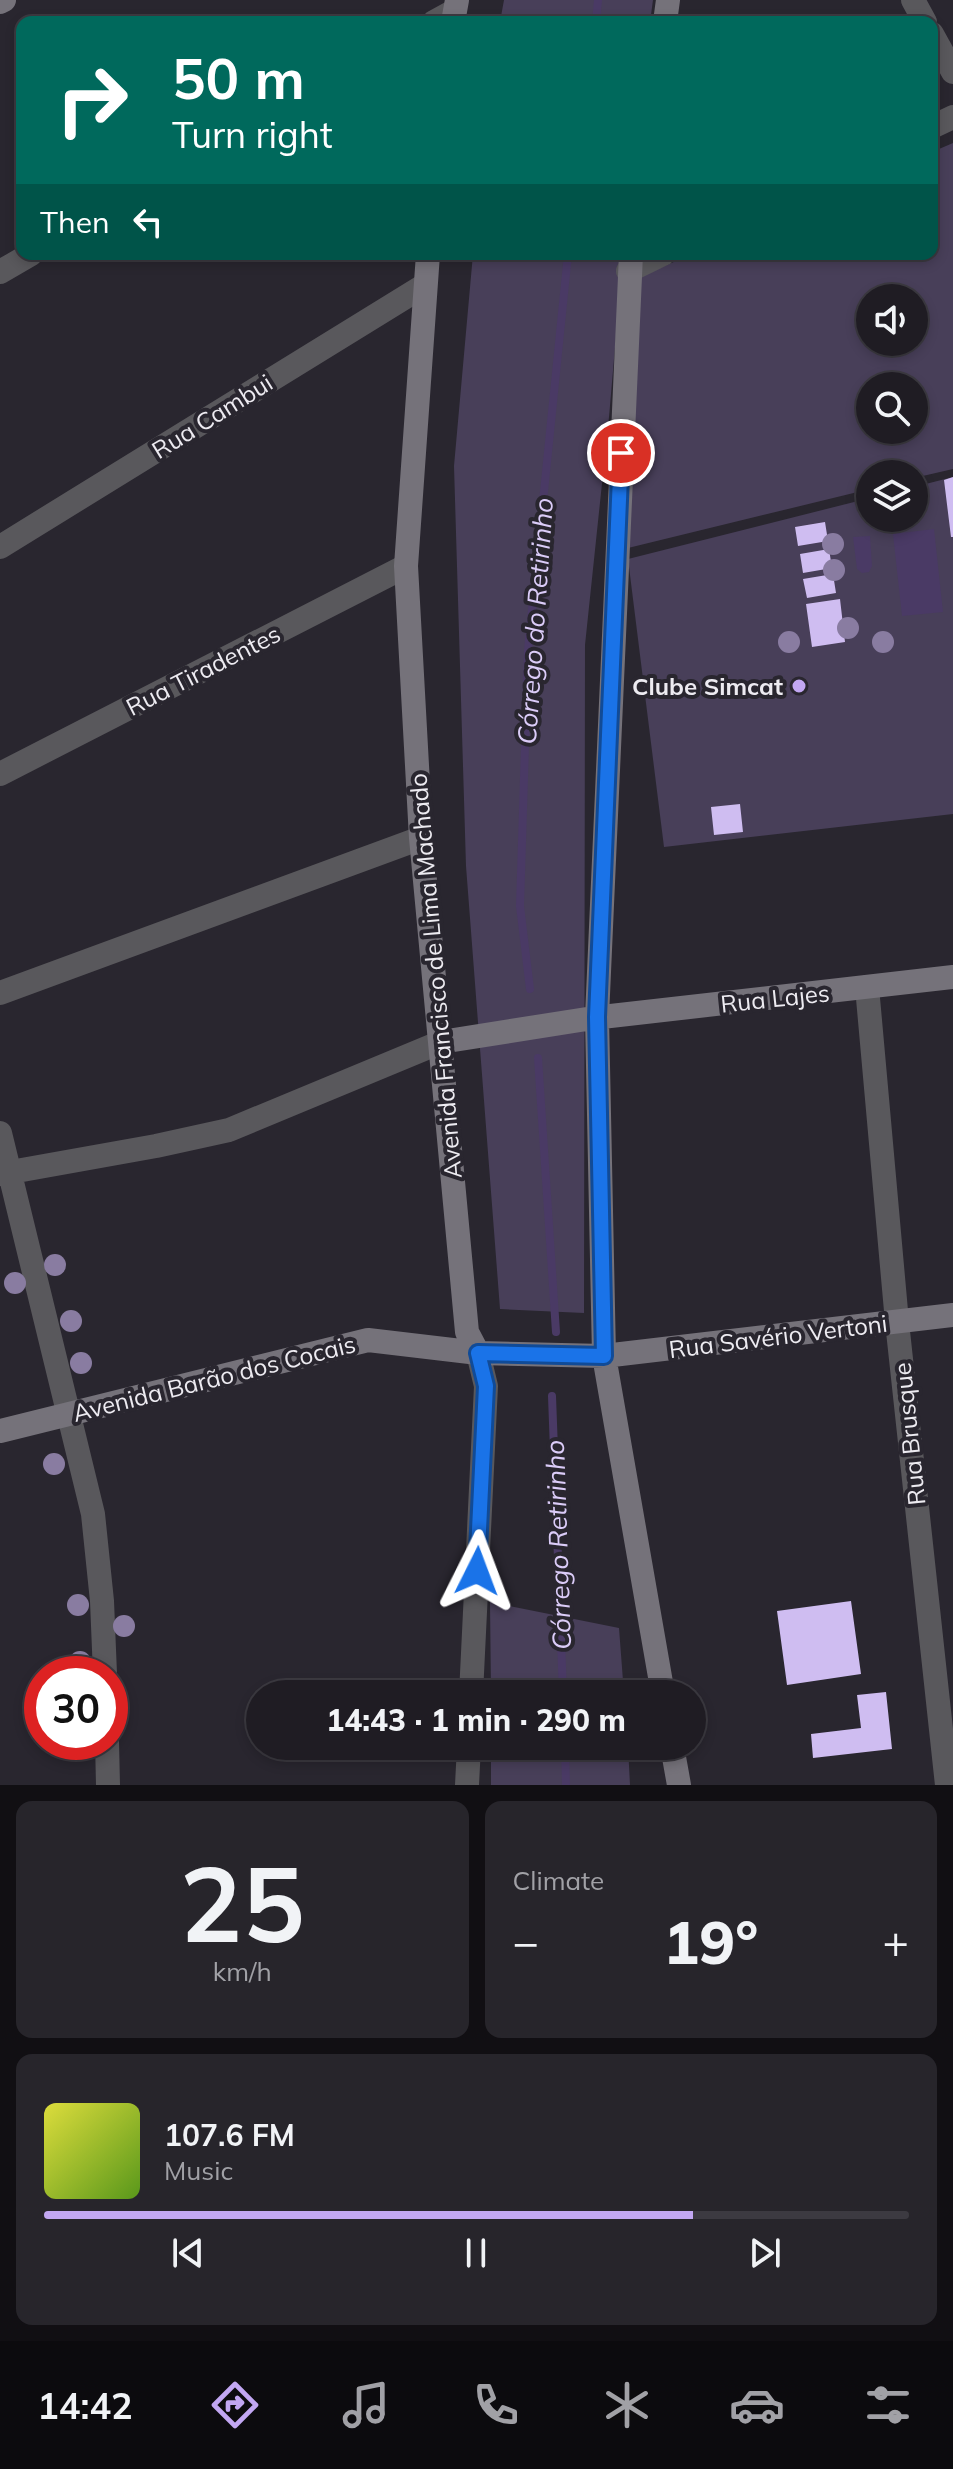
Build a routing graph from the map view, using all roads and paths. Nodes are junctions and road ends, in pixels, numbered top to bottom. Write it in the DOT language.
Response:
graph roads {
  1 [pos="938,45"];
  2 [pos="953,72"];
  3 [pos="21,260"];
  4 [pos="427,260"];
  5 [pos="629,262"];
  6 [pos="0,272"];
  7 [pos="425,285"];
  8 [pos="0,547"];
  9 [pos="406,566"];
  10 [pos="0,774"];
  11 [pos="421,838"];
  12 [pos="953,977"];
  13 [pos="867,987"];
  14 [pos="0,993"];
  15 [pos="597,1017"];
  16 [pos="441,1042"];
  17 [pos="0,1133"];
  18 [pos="5,1172"];
  19 [pos="953,1315"];
  20 [pos="897,1322"];
  21 [pos="478,1353"];
  22 [pos="604,1356"];
  23 [pos="70,1414"];
  24 [pos="0,1431"];
  25 [pos="104,1656"];
  26 [pos="472,1680"];
  27 [pos="661,1680"];
  28 [pos="107,1760"];
  29 [pos="468,1760"];
  30 [pos="675,1760"];
  31 [pos="108,1785"];
  32 [pos="467,1785"];
  33 [pos="679,1785"];
  34 [pos="947,1785"];
  1 -- 2 [label="street"];
  3 -- 6 [label="street"];
  4 -- 7 [label="main road, Avenida Francisco de Lima Machado"];
  5 -- 15 [label="main road"];
  7 -- 8 [label="street, Rua Cambui"];
  7 -- 9 [label="main road, Avenida Francisco de Lima Machado"];
  9 -- 10 [label="street, Rua Tiradentes"];
  9 -- 11 [label="main road, Avenida Francisco de Lima Machado"];
  11 -- 14 [label="street"];
  11 -- 16 [label="main road, Avenida Francisco de Lima Machado"];
  12 -- 13 [label="main road, Rua Lajes"];
  13 -- 15 [label="main road, Rua Lajes"];
  13 -- 20 [label="street, Rua Brusque"];
  15 -- 16 [label="main road, Rua Lajes"];
  15 -- 22 [label="main road"];
  16 -- 18 [label="street"];
  16 -- 21 [label="main road, Avenida Francisco de Lima Machado"];
  17 -- 18 [label="street"];
  18 -- 23 [label="street"];
  19 -- 20 [label="main road, Rua Savério Vertoni"];
  20 -- 22 [label="main road, Rua Savério Vertoni"];
  20 -- 34 [label="street, Rua Brusque"];
  21 -- 22 [label="main road, Rua Savério Vertoni"];
  21 -- 23 [label="main road, Avenida Barão dos Cocais"];
  21 -- 26 [label="street, Avenida Francisco de Lima Machado"];
  22 -- 27 [label="main road"];
  23 -- 24 [label="main road, Avenida Barão dos Cocais"];
  23 -- 25 [label="street"];
  28 -- 31 [label="street"];
  29 -- 32 [label="street"];
  30 -- 33 [label="main road"];
}
